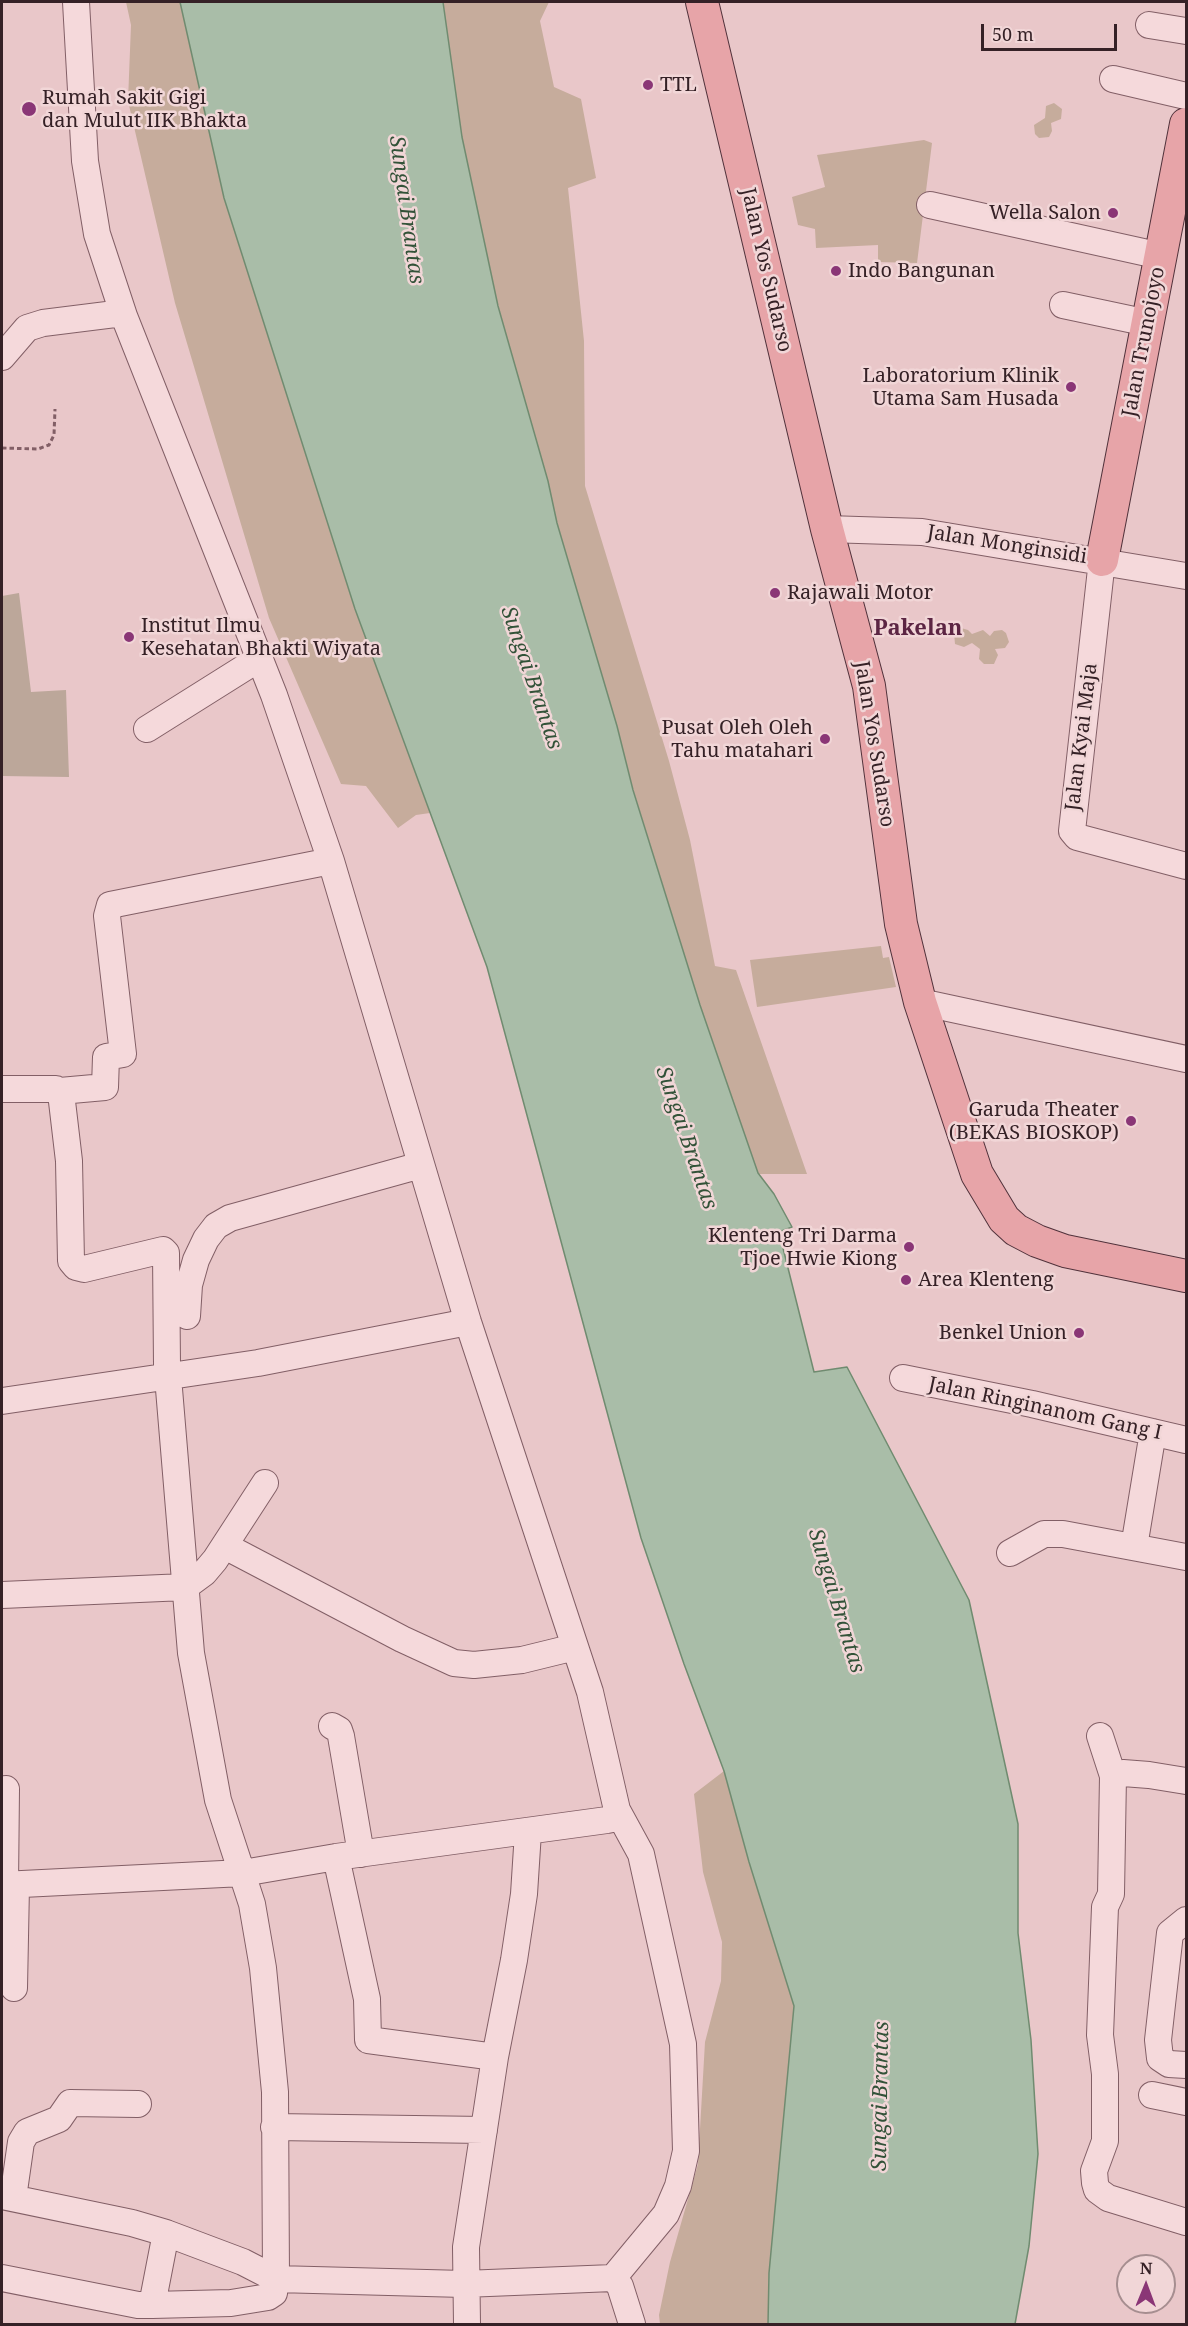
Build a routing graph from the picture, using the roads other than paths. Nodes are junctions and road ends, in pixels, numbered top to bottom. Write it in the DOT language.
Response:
graph roads {
  1 [pos="76,2"];
  2 [pos="702,2"];
  3 [pos="1149,25"];
  4 [pos="1186,31"];
  5 [pos="1113,79"];
  6 [pos="1186,96"];
  7 [pos="1186,124"];
  8 [pos="930,205"];
  9 [pos="1161,256"];
  10 [pos="1063,305"];
  11 [pos="123,312"];
  12 [pos="1148,323"];
  13 [pos="2,357"];
  14 [pos="827,529"];
  15 [pos="1102,560"];
  16 [pos="1186,576"];
  17 [pos="260,658"];
  18 [pos="147,729"];
  19 [pos="330,861"];
  20 [pos="1186,866"];
  21 [pos="920,1002"];
  22 [pos="1186,1059"];
  23 [pos="2,1089"];
  24 [pos="60,1091"];
  25 [pos="422,1165"];
  26 [pos="1186,1276"];
  27 [pos="187,1316"];
  28 [pos="468,1322"];
  29 [pos="169,1378"];
  30 [pos="903,1378"];
  31 [pos="2,1401"];
  32 [pos="1153,1432"];
  33 [pos="1186,1440"];
  34 [pos="265,1483"];
  35 [pos="225,1546"];
  36 [pos="1134,1546"];
  37 [pos="1010,1553"];
  38 [pos="1186,1557"];
  39 [pos="185,1587"];
  40 [pos="2,1595"];
  41 [pos="575,1647"];
  42 [pos="332,1726"];
  43 [pos="1100,1736"];
  44 [pos="1113,1776"];
  45 [pos="1186,1781"];
  46 [pos="6,1789"];
  47 [pos="616,1810"];
  48 [pos="528,1832"];
  49 [pos="361,1854"];
  50 [pos="336,1857"];
  51 [pos="243,1873"];
  52 [pos="7,1886"];
  53 [pos="1186,1920"];
  54 [pos="14,1988"];
  55 [pos="495,2056"];
  56 [pos="1186,2065"];
  57 [pos="1152,2095"];
  58 [pos="1186,2102"];
  59 [pos="138,2104"];
  60 [pos="274,2127"];
  61 [pos="484,2130"];
  62 [pos="7,2197"];
  63 [pos="1186,2222"];
  64 [pos="166,2233"];
  65 [pos="2,2278"];
  66 [pos="613,2278"];
  67 [pos="276,2279"];
  68 [pos="465,2284"];
  69 [pos="142,2311"];
  70 [pos="467,2325"];
  71 [pos="632,2325"];
  1 -- 11 [label="street"];
  2 -- 14 [label="main road, Jalan Yos Sudarso"];
  3 -- 4 [label="street"];
  5 -- 6 [label="street"];
  7 -- 9 [label="main road, Jalan Trunojoyo"];
  8 -- 9 [label="street"];
  9 -- 12 [label="main road, Jalan Trunojoyo"];
  10 -- 12 [label="street"];
  11 -- 13 [label="street"];
  11 -- 17 [label="street"];
  12 -- 15 [label="main road, Jalan Trunojoyo"];
  14 -- 15 [label="street, Jalan Monginsidi"];
  14 -- 21 [label="main road, Jalan Yos Sudarso"];
  15 -- 16 [label="street, Jalan Monginsidi"];
  15 -- 20 [label="street, Jalan Kyai Maja"];
  17 -- 18 [label="street"];
  17 -- 19 [label="street"];
  19 -- 24 [label="street"];
  19 -- 25 [label="street"];
  21 -- 22 [label="street"];
  21 -- 26 [label="main road, Jalan Yos Sudarso"];
  23 -- 24 [label="street"];
  24 -- 29 [label="street"];
  25 -- 27 [label="street"];
  25 -- 28 [label="street"];
  28 -- 29 [label="street"];
  28 -- 41 [label="street"];
  29 -- 31 [label="street"];
  29 -- 39 [label="street"];
  30 -- 32 [label="street, Jalan Ringinanom Gang I"];
  32 -- 33 [label="street, Jalan Ringinanom Gang I"];
  32 -- 36 [label="street"];
  34 -- 35 [label="street"];
  35 -- 39 [label="street"];
  35 -- 41 [label="street"];
  36 -- 37 [label="street"];
  36 -- 38 [label="street"];
  39 -- 40 [label="street"];
  39 -- 51 [label="street"];
  41 -- 47 [label="street"];
  42 -- 49 [label="street"];
  43 -- 44 [label="street"];
  44 -- 45 [label="street"];
  44 -- 63 [label="street"];
  46 -- 52 [label="street"];
  47 -- 48 [label="street"];
  47 -- 66 [label="street"];
  48 -- 49 [label="street"];
  48 -- 55 [label="street"];
  49 -- 50 [label="street"];
  50 -- 51 [label="street"];
  50 -- 55 [label="street"];
  51 -- 52 [label="street"];
  51 -- 60 [label="street"];
  52 -- 54 [label="street"];
  53 -- 56 [label="street"];
  55 -- 61 [label="street"];
  57 -- 58 [label="street"];
  59 -- 62 [label="street"];
  60 -- 61 [label="street"];
  60 -- 67 [label="street"];
  61 -- 68 [label="street"];
  62 -- 64 [label="street"];
  64 -- 67 [label="street"];
  64 -- 69 [label="street"];
  65 -- 69 [label="street"];
  66 -- 68 [label="street"];
  66 -- 71 [label="street"];
  67 -- 68 [label="street"];
  67 -- 69 [label="street"];
  68 -- 70 [label="street"];
}
